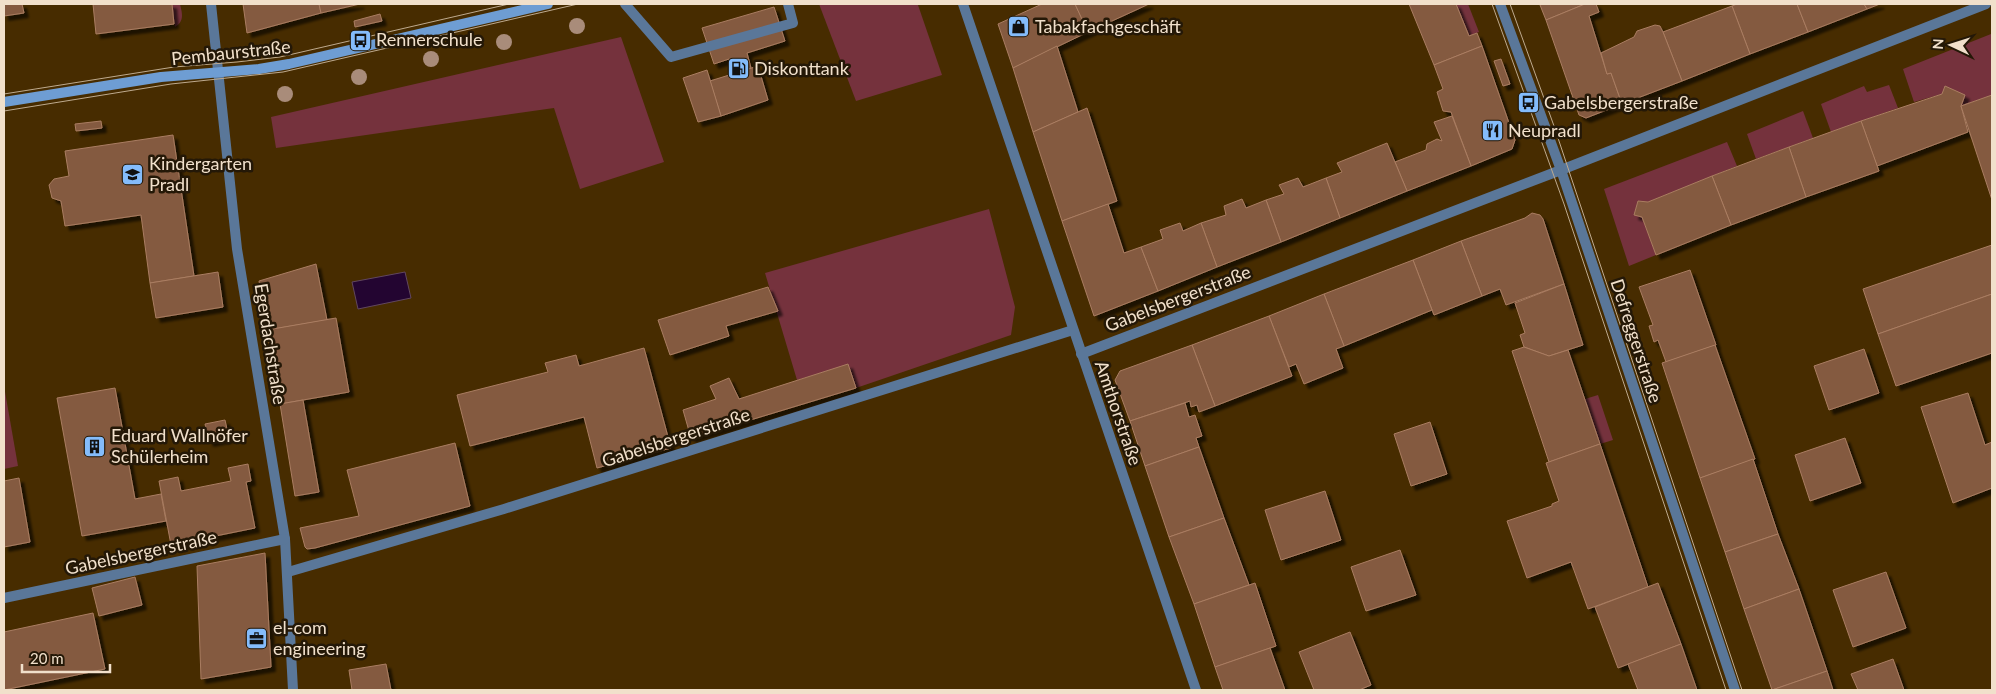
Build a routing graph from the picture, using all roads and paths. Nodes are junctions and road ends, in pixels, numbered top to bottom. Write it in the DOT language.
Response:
graph roads {
  1 [pos="212,4"];
  2 [pos="548,4"];
  3 [pos="624,4"];
  4 [pos="788,4"];
  5 [pos="963,4"];
  6 [pos="1500,4"];
  7 [pos="1986,4"];
  8 [pos="219,72"];
  9 [pos="4,102"];
  10 [pos="1561,170"];
  11 [pos="1072,330"];
  12 [pos="1081,354"];
  13 [pos="285,539"];
  14 [pos="288,572"];
  15 [pos="4,598"];
  16 [pos="293,690"];
  17 [pos="1196,690"];
  18 [pos="1735,690"];
  1 -- 8 [label="street, Egerdachstraße"];
  2 -- 8 [label="street, Pembaurstraße"];
  3 -- 4 [label="street"];
  5 -- 11 [label="street, Amthorstraße"];
  6 -- 10 [label="street, Defreggerstraße"];
  7 -- 10 [label="street, Gabelsbergerstraße"];
  8 -- 9 [label="street, Pembaurstraße"];
  8 -- 13 [label="street, Egerdachstraße"];
  10 -- 12 [label="street, Gabelsbergerstraße"];
  10 -- 18 [label="street, Defreggerstraße"];
  11 -- 12 [label="street, Amthorstraße"];
  11 -- 14 [label="street, Gabelsbergerstraße"];
  12 -- 17 [label="street, Amthorstraße"];
  13 -- 14 [label="street, Egerdachstraße"];
  13 -- 15 [label="street, Gabelsbergerstraße"];
  14 -- 16 [label="street, Egerdachstraße"];
}
